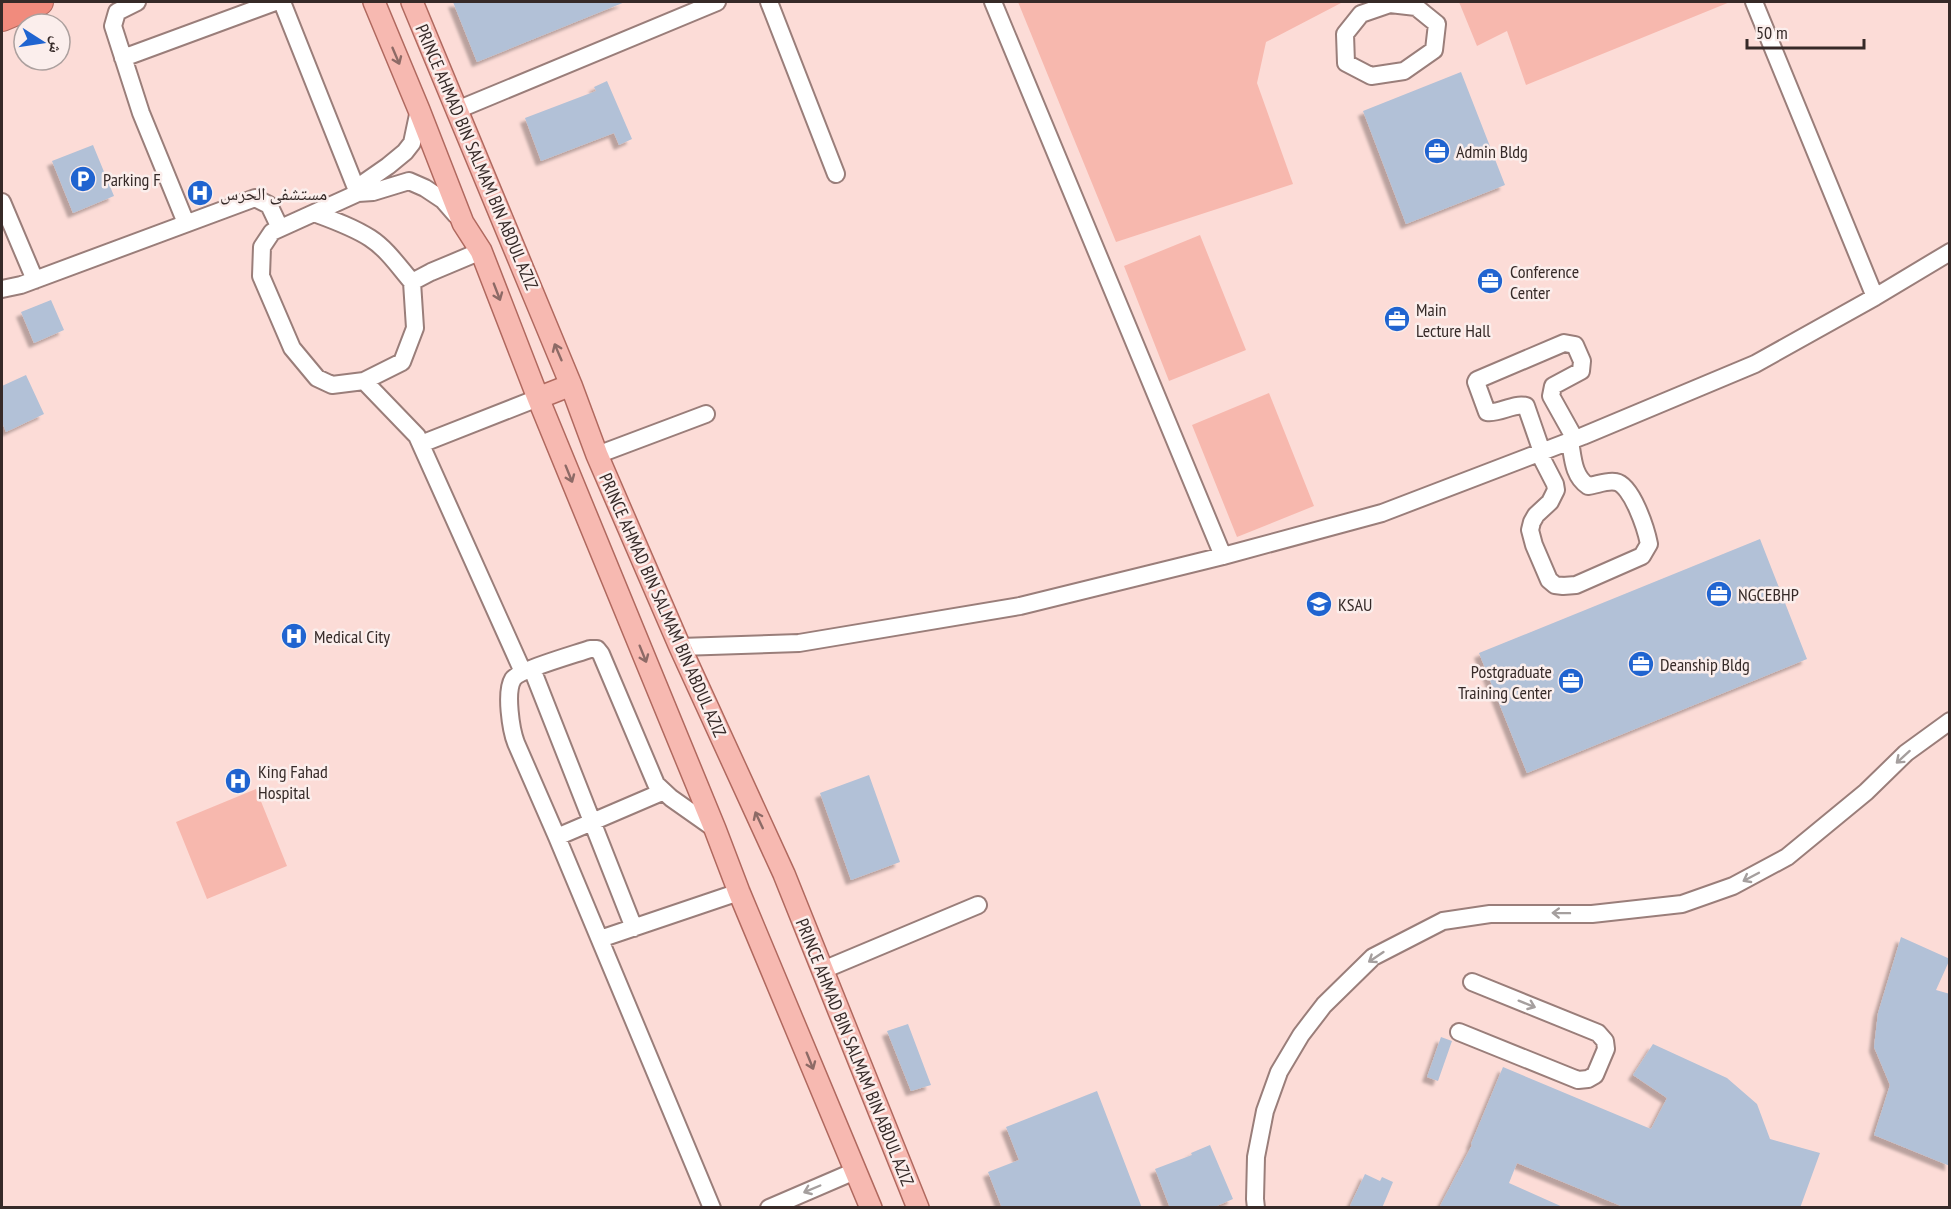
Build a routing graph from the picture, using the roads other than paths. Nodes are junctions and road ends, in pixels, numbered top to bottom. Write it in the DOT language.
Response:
graph roads {
  1 [pos="40,2"];
  2 [pos="137,2"];
  3 [pos="275,2"];
  4 [pos="282,2"];
  5 [pos="374,2"];
  6 [pos="412,2"];
  7 [pos="717,2"];
  8 [pos="769,2"];
  9 [pos="993,2"];
  10 [pos="1754,2"];
  11 [pos="1389,3"];
  12 [pos="1358,8"];
  13 [pos="2,18"];
  14 [pos="123,58"];
  15 [pos="419,110"];
  16 [pos="458,110"];
  17 [pos="836,174"];
  18 [pos="358,193"];
  19 [pos="2,202"];
  20 [pos="314,213"];
  21 [pos="186,223"];
  22 [pos="463,223"];
  23 [pos="280,228"];
  24 [pos="481,251"];
  25 [pos="1950,252"];
  26 [pos="35,280"];
  27 [pos="412,282"];
  28 [pos="2,289"];
  29 [pos="1875,297"];
  30 [pos="364,381"];
  31 [pos="572,385"];
  32 [pos="538,398"];
  33 [pos="706,414"];
  34 [pos="1572,440"];
  35 [pos="421,444"];
  36 [pos="1540,452"];
  37 [pos="597,455"];
  38 [pos="1223,556"];
  39 [pos="680,647"];
  40 [pos="527,670"];
  41 [pos="1950,721"];
  42 [pos="662,792"];
  43 [pos="591,822"];
  44 [pos="715,829"];
  45 [pos="557,837"];
  46 [pos="739,892"];
  47 [pos="978,905"];
  48 [pos="634,928"];
  49 [pos="600,939"];
  50 [pos="823,970"];
  51 [pos="1472,982"];
  52 [pos="1459,1032"];
  53 [pos="855,1172"];
  54 [pos="712,1208"];
  55 [pos="769,1208"];
  56 [pos="871,1208"];
  57 [pos="918,1208"];
  58 [pos="1256,1208"];
  1 -- 13 [label="highway"];
  2 -- 14 [label="street"];
  3 -- 14 [label="street"];
  4 -- 18 [label="street"];
  5 -- 15 [label="main road, PRINCE AHMAD BIN SALMAM BIN ABDUL AZIZ, one-way"];
  6 -- 16 [label="main road, PRINCE AHMAD BIN SALMAM BIN ABDUL AZIZ"];
  7 -- 16 [label="street"];
  8 -- 17 [label="street"];
  9 -- 38 [label="street"];
  10 -- 29 [label="street"];
  11 -- 12 [label="street"];
  11 -- 12 [label="street"];
  14 -- 21 [label="street"];
  15 -- 18 [label="street"];
  15 -- 22 [label="main road, PRINCE AHMAD BIN SALMAM BIN ABDUL AZIZ"];
  31 -- 16 [label="main road, PRINCE AHMAD BIN SALMAM BIN ABDUL AZIZ, one-way"];
  18 -- 20 [label="street"];
  18 -- 22 [label="street"];
  19 -- 26 [label="street"];
  20 -- 23 [label="street"];
  20 -- 27 [label="street"];
  21 -- 23 [label="street"];
  21 -- 26 [label="street"];
  22 -- 24 [label="main road, PRINCE AHMAD BIN SALMAM BIN ABDUL AZIZ"];
  23 -- 30 [label="street"];
  24 -- 27 [label="street"];
  24 -- 32 [label="main road, PRINCE AHMAD BIN SALMAM BIN ABDUL AZIZ, one-way"];
  25 -- 29 [label="street"];
  26 -- 28 [label="street"];
  27 -- 30 [label="street"];
  29 -- 34 [label="street"];
  30 -- 35 [label="street"];
  31 -- 32 [label="main road"];
  31 -- 37 [label="main road, PRINCE AHMAD BIN SALMAM BIN ABDUL AZIZ"];
  32 -- 35 [label="street"];
  32 -- 44 [label="main road, PRINCE AHMAD BIN SALMAM BIN ABDUL AZIZ, one-way"];
  33 -- 37 [label="street"];
  34 -- 36 [label="street"];
  34 -- 36 [label="street"];
  34 -- 36 [label="street"];
  35 -- 40 [label="street"];
  36 -- 38 [label="street"];
  37 -- 39 [label="main road, PRINCE AHMAD BIN SALMAM BIN ABDUL AZIZ"];
  38 -- 39 [label="street"];
  50 -- 39 [label="main road, PRINCE AHMAD BIN SALMAM BIN ABDUL AZIZ, one-way"];
  40 -- 42 [label="street"];
  40 -- 43 [label="street"];
  40 -- 45 [label="street"];
  41 -- 58 [label="street, one-way"];
  42 -- 43 [label="street"];
  42 -- 44 [label="street"];
  43 -- 45 [label="street"];
  43 -- 48 [label="street"];
  44 -- 46 [label="main road, PRINCE AHMAD BIN SALMAM BIN ABDUL AZIZ"];
  45 -- 49 [label="street"];
  46 -- 48 [label="street"];
  46 -- 53 [label="main road, PRINCE AHMAD BIN SALMAM BIN ABDUL AZIZ, one-way"];
  47 -- 50 [label="street"];
  48 -- 49 [label="street"];
  49 -- 54 [label="street"];
  50 -- 57 [label="main road, PRINCE AHMAD BIN SALMAM BIN ABDUL AZIZ"];
  51 -- 52 [label="street, one-way"];
  53 -- 55 [label="street, one-way"];
  53 -- 56 [label="main road, PRINCE AHMAD BIN SALMAM BIN ABDUL AZIZ"];
}
